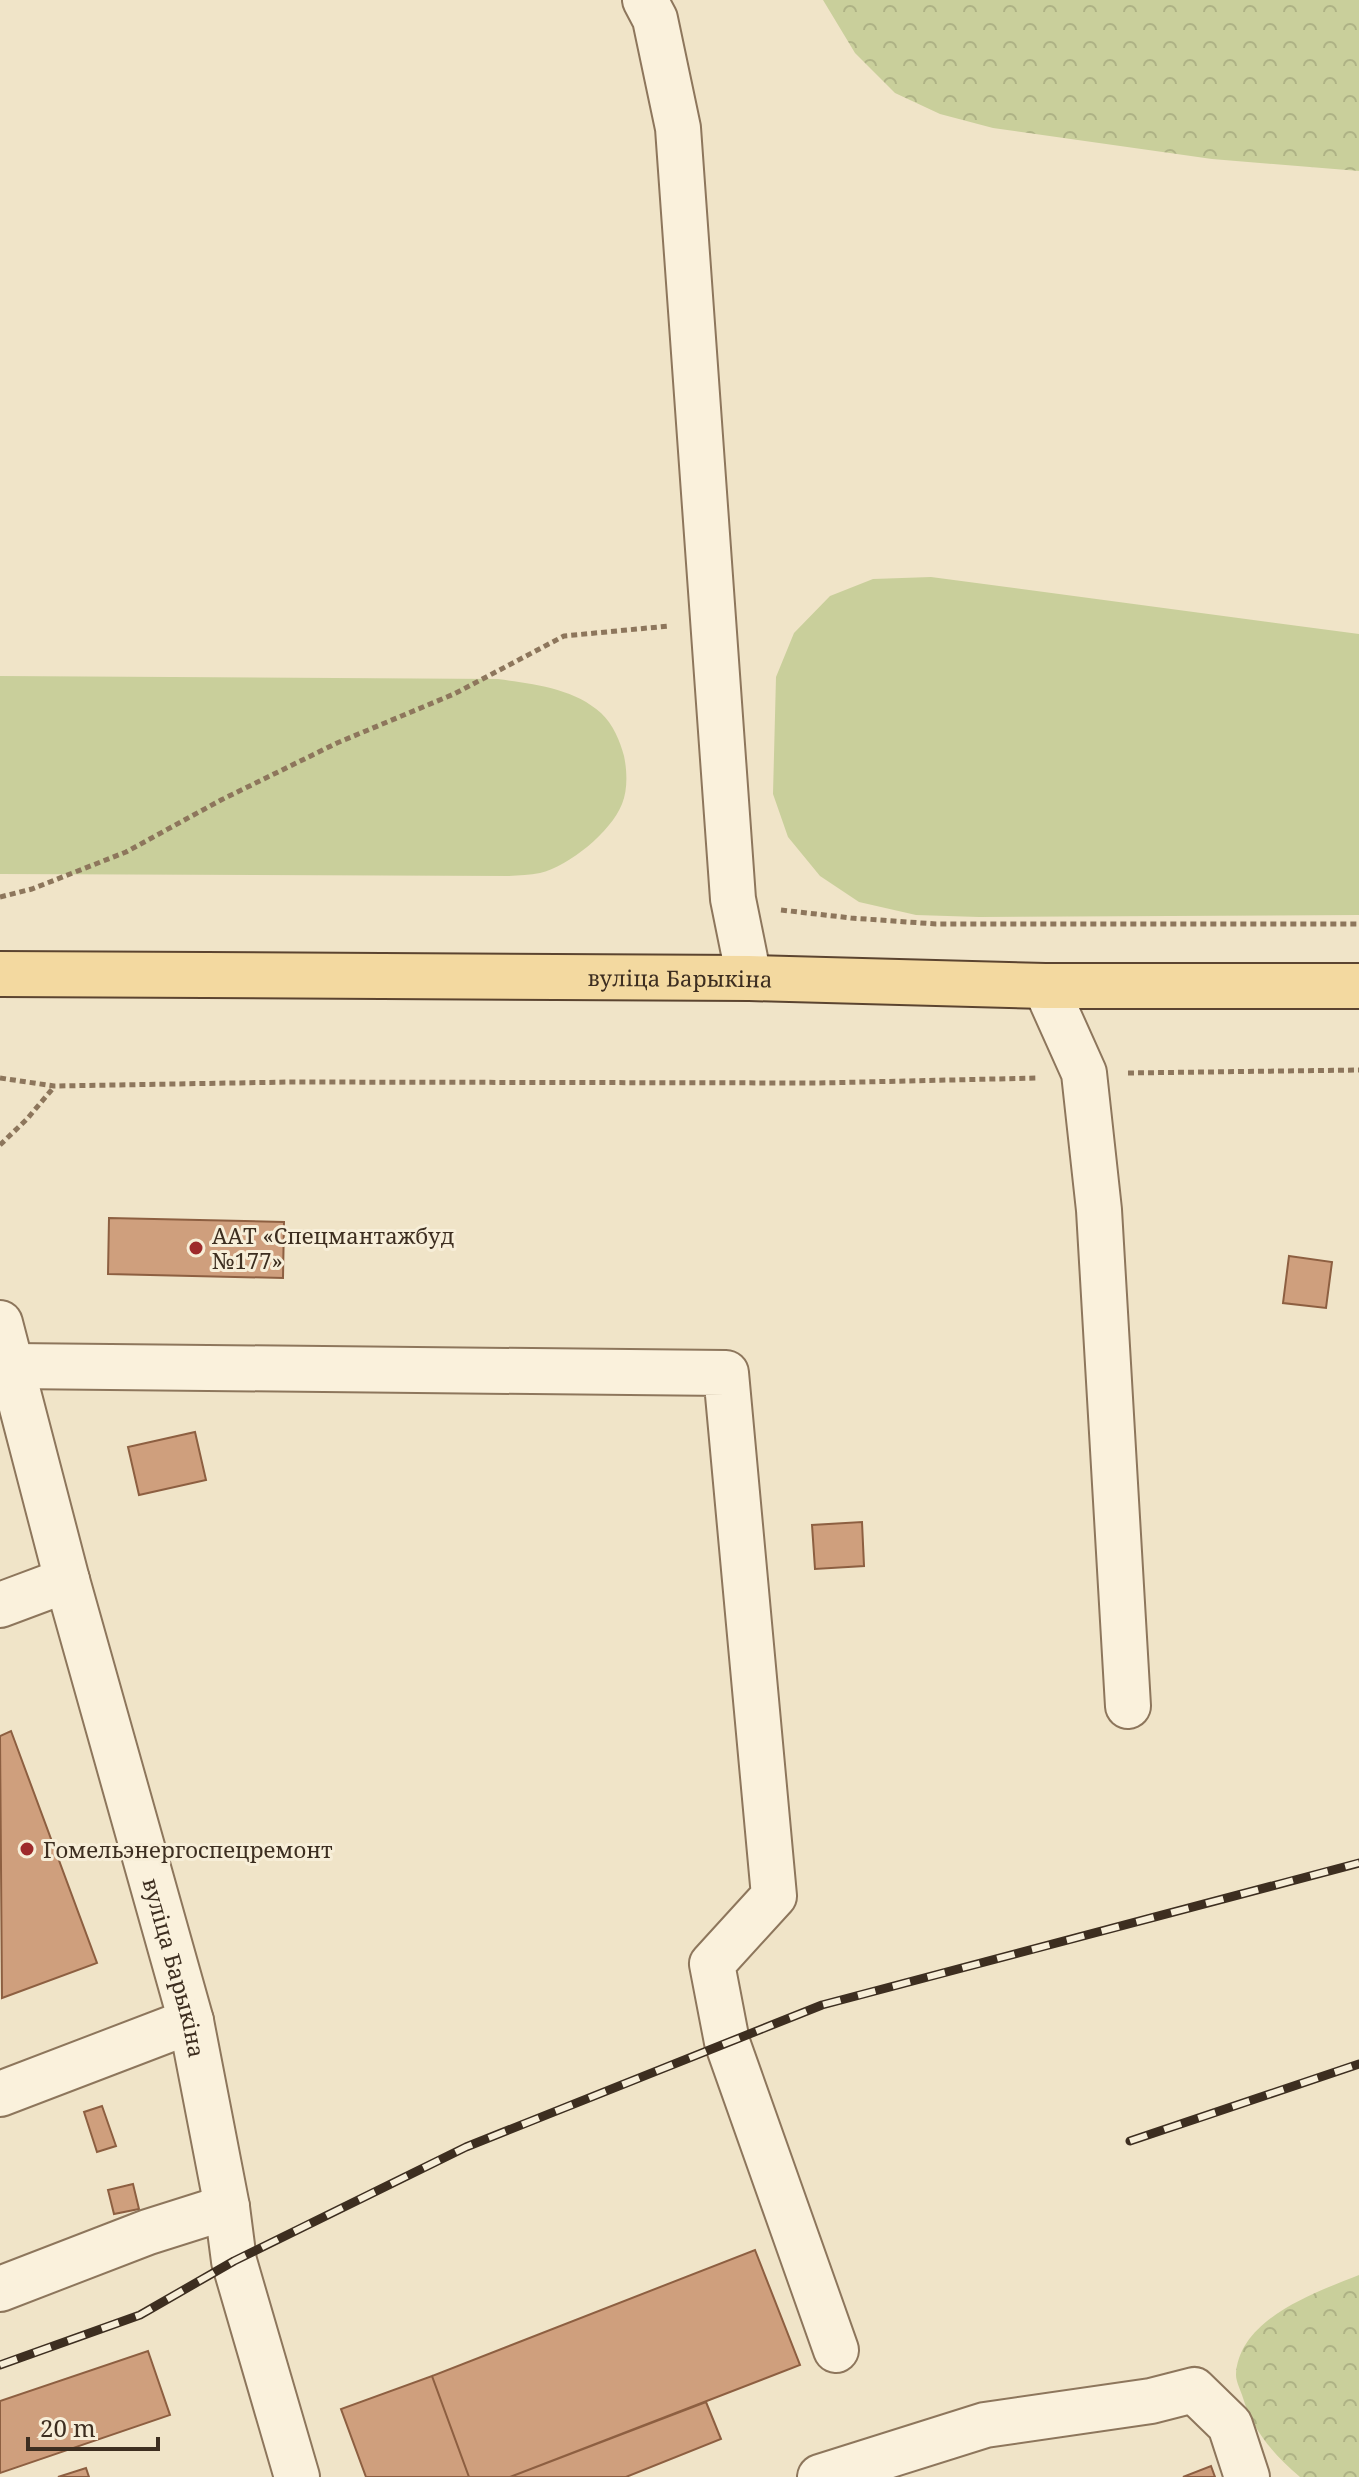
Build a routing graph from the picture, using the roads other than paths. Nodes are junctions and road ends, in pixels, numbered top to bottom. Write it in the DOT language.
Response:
graph roads {
  1 [pos="645,0"];
  2 [pos="0,974"];
  3 [pos="749,978"];
  4 [pos="1045,986"];
  5 [pos="1359,986"];
  6 [pos="0,1323"];
  7 [pos="13,1366"];
  8 [pos="67,1580"];
  9 [pos="0,1605"];
  10 [pos="1128,1706"];
  11 [pos="191,2021"];
  12 [pos="0,2094"];
  13 [pos="227,2207"];
  14 [pos="0,2289"];
  15 [pos="836,2350"];
  16 [pos="297,2477"];
  17 [pos="820,2477"];
  18 [pos="1247,2477"];
  1 -- 3 [label="lane"];
  2 -- 3 [label="main road, вуліца Барыкіна"];
  3 -- 4 [label="main road, вуліца Барыкіна"];
  4 -- 5 [label="main road, вуліца Барыкіна"];
  4 -- 10 [label="lane"];
  6 -- 7 [label="lane, вуліца Барыкіна"];
  7 -- 8 [label="lane, вуліца Барыкіна"];
  7 -- 15 [label="lane"];
  8 -- 9 [label="lane"];
  8 -- 11 [label="lane, вуліца Барыкіна"];
  11 -- 12 [label="lane"];
  11 -- 13 [label="lane, вуліца Барыкіна"];
  13 -- 14 [label="lane"];
  13 -- 16 [label="lane, вуліца Барыкіна"];
  17 -- 18 [label="lane"];
}
